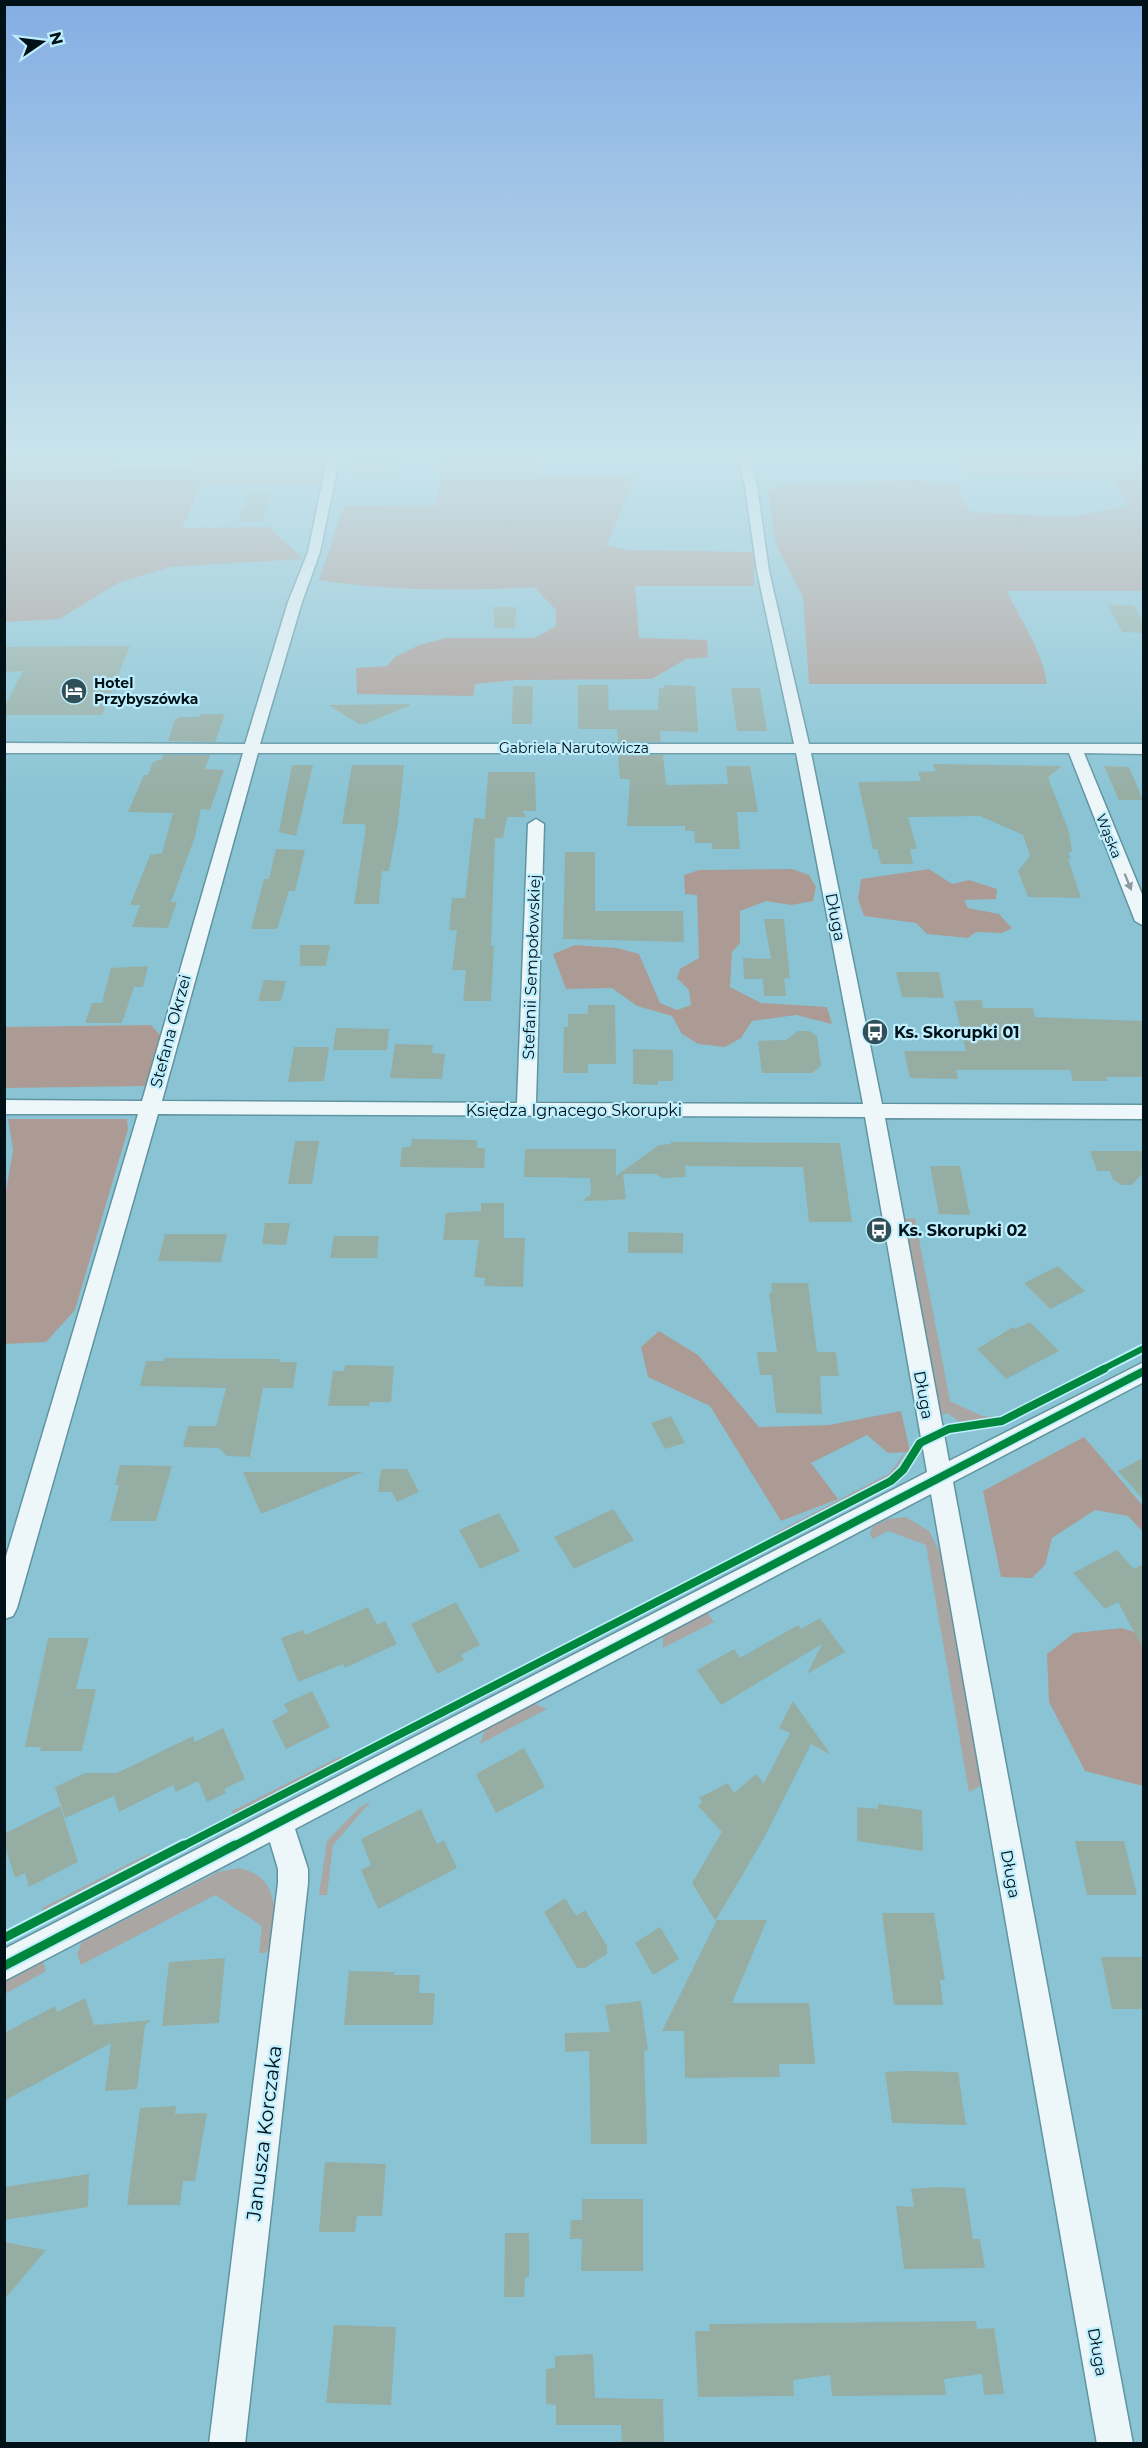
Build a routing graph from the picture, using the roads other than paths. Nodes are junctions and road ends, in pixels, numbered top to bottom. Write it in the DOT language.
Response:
graph roads {
  1 [pos="307,569"];
  2 [pos="763,569"];
  3 [pos="4,748"];
  4 [pos="252,748"];
  5 [pos="803,749"];
  6 [pos="1143,749"];
  7 [pos="1075,750"];
  8 [pos="536,824"];
  9 [pos="1143,921"];
  10 [pos="4,1107"];
  11 [pos="150,1108"];
  12 [pos="526,1110"];
  13 [pos="874,1112"];
  14 [pos="1143,1113"];
  15 [pos="1143,1371"];
  16 [pos="939,1479"];
  17 [pos="4,1608"];
  18 [pos="279,1824"];
  19 [pos="4,1966"];
  20 [pos="227,2444"];
  21 [pos="1115,2444"];
  1 -- 4 [label="street, Stefana Okrzei"];
  2 -- 5 [label="street, Długa"];
  3 -- 4 [label="street, Gabriela Narutowicza"];
  4 -- 5 [label="street, Gabriela Narutowicza"];
  4 -- 11 [label="street, Stefana Okrzei"];
  5 -- 7 [label="street, Gabriela Narutowicza"];
  5 -- 13 [label="street, Długa"];
  6 -- 7 [label="street, Gabriela Narutowicza"];
  7 -- 9 [label="street, Wąska, one-way"];
  8 -- 12 [label="street, Stefanii Sempołowskiej"];
  10 -- 11 [label="street, Księdza Ignacego Skorupki"];
  11 -- 12 [label="street, Księdza Ignacego Skorupki"];
  11 -- 17 [label="street, Stefana Okrzei"];
  12 -- 13 [label="street, Księdza Ignacego Skorupki"];
  13 -- 14 [label="street, Księdza Ignacego Skorupki"];
  13 -- 16 [label="street, Długa"];
  15 -- 16 [label="street"];
  16 -- 18 [label="street"];
  16 -- 21 [label="street, Długa"];
  18 -- 19 [label="street"];
  18 -- 20 [label="street, Janusza Korczaka"];
}
